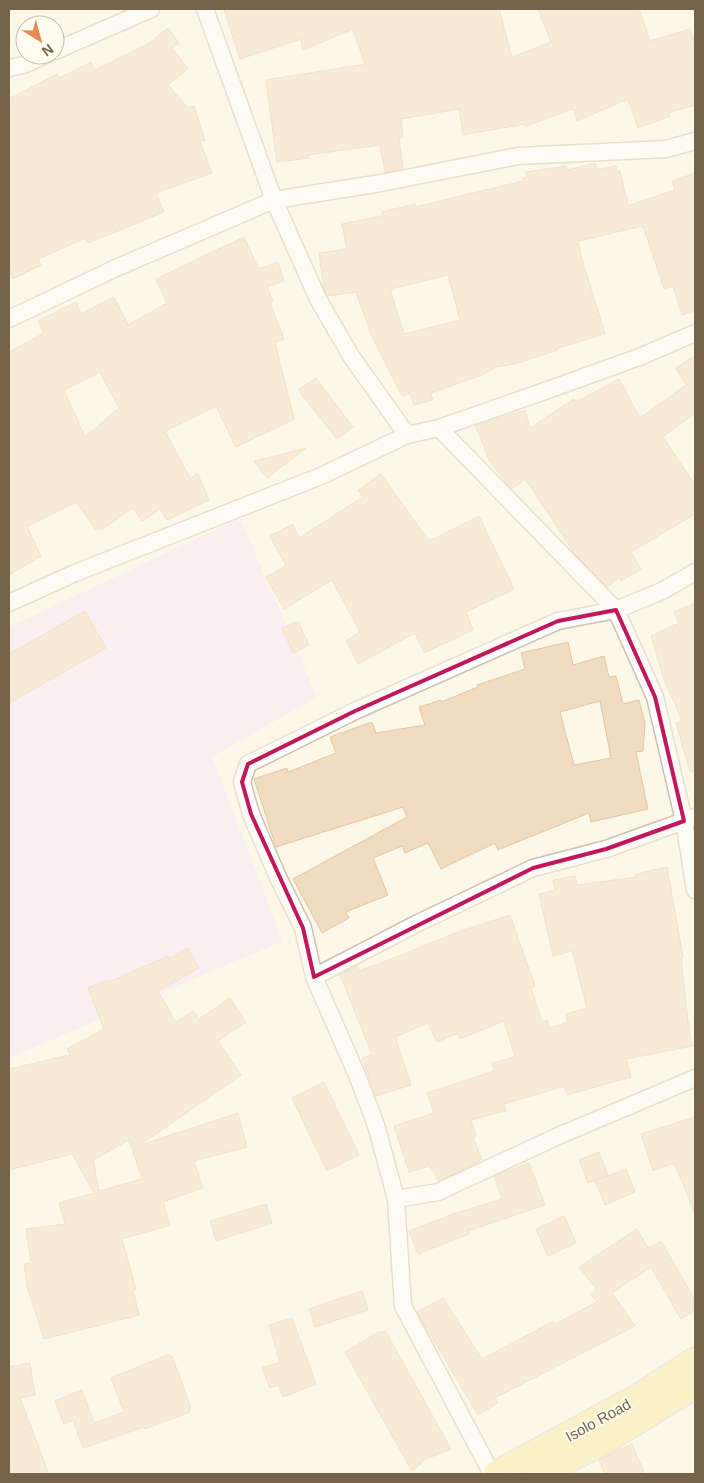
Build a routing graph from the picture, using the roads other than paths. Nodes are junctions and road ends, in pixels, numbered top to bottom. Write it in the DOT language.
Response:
graph roads {
  1 [pos="151,9"];
  2 [pos="205,9"];
  3 [pos="65,47"];
  4 [pos="23,65"];
  5 [pos="9,68"];
  6 [pos="695,141"];
  7 [pos="274,200"];
  8 [pos="9,319"];
  9 [pos="695,333"];
  10 [pos="439,428"];
  11 [pos="407,436"];
  12 [pos="695,572"];
  13 [pos="9,602"];
  14 [pos="616,610"];
  15 [pos="690,819"];
  16 [pos="695,890"];
  17 [pos="314,977"];
  18 [pos="695,1078"];
  19 [pos="396,1199"];
  20 [pos="695,1361"];
  21 [pos="695,1385"];
  22 [pos="492,1474"];
  23 [pos="497,1474"];
  24 [pos="540,1474"];
  1 -- 3 [label="street"];
  2 -- 7 [label="street"];
  4 -- 5 [label="street"];
  6 -- 7 [label="street"];
  7 -- 8 [label="street"];
  7 -- 11 [label="street"];
  9 -- 10 [label="street"];
  10 -- 11 [label="street"];
  10 -- 14 [label="street"];
  11 -- 13 [label="street"];
  12 -- 14 [label="street"];
  14 -- 15 [label="street"];
  14 -- 17 [label="street"];
  15 -- 16 [label="street"];
  15 -- 17 [label="street"];
  17 -- 19 [label="street"];
  18 -- 19 [label="street"];
  19 -- 22 [label="street"];
  20 -- 23 [label="main road, Isolo Road"];
  21 -- 24 [label="main road, Isolo Road"];
}
